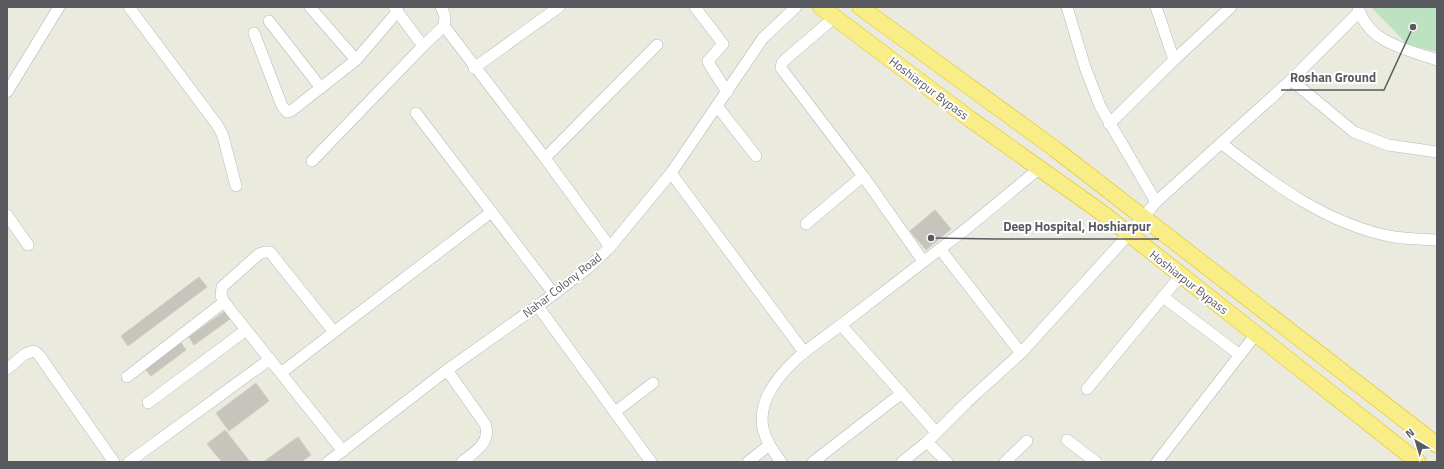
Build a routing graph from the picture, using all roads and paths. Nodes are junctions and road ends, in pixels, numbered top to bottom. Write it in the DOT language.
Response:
graph roads {
  1 [pos="59,7"];
  2 [pos="129,7"];
  3 [pos="310,7"];
  4 [pos="442,7"];
  5 [pos="559,7"];
  6 [pos="695,7"];
  7 [pos="796,7"];
  8 [pos="821,7"];
  9 [pos="860,7"];
  10 [pos="1067,7"];
  11 [pos="1156,7"];
  12 [pos="1230,7"];
  13 [pos="396,9"];
  14 [pos="1359,10"];
  15 [pos="835,17"];
  16 [pos="269,21"];
  17 [pos="444,26"];
  18 [pos="254,33"];
  19 [pos="657,45"];
  20 [pos="423,46"];
  21 [pos="356,60"];
  22 [pos="1174,60"];
  23 [pos="1437,60"];
  24 [pos="474,68"];
  25 [pos="1291,80"];
  26 [pos="321,88"];
  27 [pos="7,92"];
  28 [pos="727,92"];
  29 [pos="717,106"];
  30 [pos="416,113"];
  31 [pos="1109,124"];
  32 [pos="1221,143"];
  33 [pos="1437,152"];
  34 [pos="756,156"];
  35 [pos="545,158"];
  36 [pos="312,161"];
  37 [pos="1039,169"];
  38 [pos="671,173"];
  39 [pos="863,176"];
  40 [pos="236,186"];
  41 [pos="1156,202"];
  42 [pos="490,213"];
  43 [pos="7,216"];
  44 [pos="1142,218"];
  45 [pos="806,224"];
  46 [pos="1129,234"];
  47 [pos="1437,240"];
  48 [pos="28,245"];
  49 [pos="610,247"];
  50 [pos="940,249"];
  51 [pos="923,261"];
  52 [pos="1181,275"];
  53 [pos="554,294"];
  54 [pos="1163,297"];
  55 [pos="224,302"];
  56 [pos="537,305"];
  57 [pos="841,325"];
  58 [pos="246,330"];
  59 [pos="334,332"];
  60 [pos="1256,334"];
  61 [pos="804,352"];
  62 [pos="1021,353"];
  63 [pos="1240,355"];
  64 [pos="270,359"];
  65 [pos="7,369"];
  66 [pos="447,370"];
  67 [pos="281,373"];
  68 [pos="127,376"];
  69 [pos="653,383"];
  70 [pos="1087,389"];
  71 [pos="902,393"];
  72 [pos="148,403"];
  73 [pos="615,412"];
  74 [pos="936,432"];
  75 [pos="1067,440"];
  76 [pos="1027,441"];
  77 [pos="927,442"];
  78 [pos="1437,445"];
  79 [pos="768,446"];
  80 [pos="343,452"];
  81 [pos="114,462"];
  82 [pos="129,462"];
  83 [pos="328,462"];
  84 [pos="462,462"];
  85 [pos="651,462"];
  86 [pos="748,462"];
  87 [pos="781,462"];
  88 [pos="813,462"];
  89 [pos="902,462"];
  90 [pos="947,462"];
  91 [pos="1005,462"];
  92 [pos="1096,462"];
  93 [pos="1157,462"];
  94 [pos="1418,462"];
  1 -- 27 [label="street"];
  2 -- 40 [label="street"];
  3 -- 21 [label="street"];
  4 -- 17 [label="street"];
  5 -- 24 [label="street"];
  6 -- 28 [label="street"];
  7 -- 28 [label="street, Nahar Colony Road"];
  8 -- 15 [label="highway, Hoshiarpur Bypass"];
  9 -- 44 [label="highway"];
  10 -- 31 [label="street"];
  11 -- 22 [label="street"];
  12 -- 22 [label="street"];
  13 -- 20 [label="street"];
  13 -- 21 [label="street"];
  14 -- 23 [label="street"];
  14 -- 25 [label="street"];
  15 -- 37 [label="highway, Hoshiarpur Bypass"];
  15 -- 39 [label="street"];
  16 -- 26 [label="street"];
  17 -- 20 [label="street"];
  17 -- 24 [label="street"];
  18 -- 26 [label="street"];
  19 -- 35 [label="street"];
  20 -- 36 [label="street"];
  21 -- 26 [label="street"];
  22 -- 31 [label="street"];
  24 -- 35 [label="street"];
  25 -- 32 [label="street"];
  25 -- 33 [label="street"];
  28 -- 29 [label="street, Nahar Colony Road"];
  29 -- 34 [label="street"];
  29 -- 38 [label="street, Nahar Colony Road"];
  30 -- 42 [label="street"];
  31 -- 41 [label="street"];
  32 -- 41 [label="street"];
  32 -- 47 [label="street"];
  35 -- 49 [label="street"];
  37 -- 46 [label="highway, Hoshiarpur Bypass"];
  37 -- 50 [label="street"];
  38 -- 49 [label="street, Nahar Colony Road"];
  38 -- 61 [label="street"];
  39 -- 45 [label="street"];
  39 -- 51 [label="street"];
  41 -- 44 [label="street"];
  42 -- 53 [label="street"];
  42 -- 59 [label="street"];
  43 -- 48 [label="street"];
  44 -- 46 [label="street"];
  44 -- 78 [label="highway"];
  46 -- 52 [label="highway, Hoshiarpur Bypass"];
  46 -- 62 [label="street"];
  49 -- 53 [label="street, Nahar Colony Road"];
  50 -- 51 [label="street"];
  50 -- 62 [label="street"];
  51 -- 57 [label="street"];
  52 -- 54 [label="street"];
  52 -- 60 [label="highway, Hoshiarpur Bypass"];
  53 -- 56 [label="street, Nahar Colony Road"];
  54 -- 63 [label="street"];
  54 -- 70 [label="street"];
  55 -- 58 [label="street"];
  55 -- 59 [label="street"];
  55 -- 68 [label="street"];
  56 -- 66 [label="street, Nahar Colony Road"];
  56 -- 73 [label="street"];
  57 -- 61 [label="street"];
  57 -- 71 [label="street"];
  58 -- 64 [label="street"];
  58 -- 72 [label="street"];
  59 -- 67 [label="street"];
  60 -- 63 [label="street"];
  60 -- 94 [label="highway, Hoshiarpur Bypass"];
  61 -- 79 [label="street"];
  62 -- 74 [label="street"];
  63 -- 93 [label="street"];
  64 -- 67 [label="street"];
  64 -- 82 [label="street"];
  65 -- 81 [label="street"];
  66 -- 80 [label="street, Nahar Colony Road"];
  66 -- 84 [label="street"];
  67 -- 80 [label="street"];
  69 -- 73 [label="street"];
  71 -- 74 [label="street"];
  71 -- 88 [label="street"];
  73 -- 85 [label="street"];
  74 -- 77 [label="street"];
  75 -- 92 [label="street"];
  76 -- 91 [label="street"];
  77 -- 89 [label="street"];
  77 -- 90 [label="street"];
  79 -- 86 [label="street"];
  79 -- 87 [label="street"];
  80 -- 83 [label="street, Nahar Colony Road"];
}
